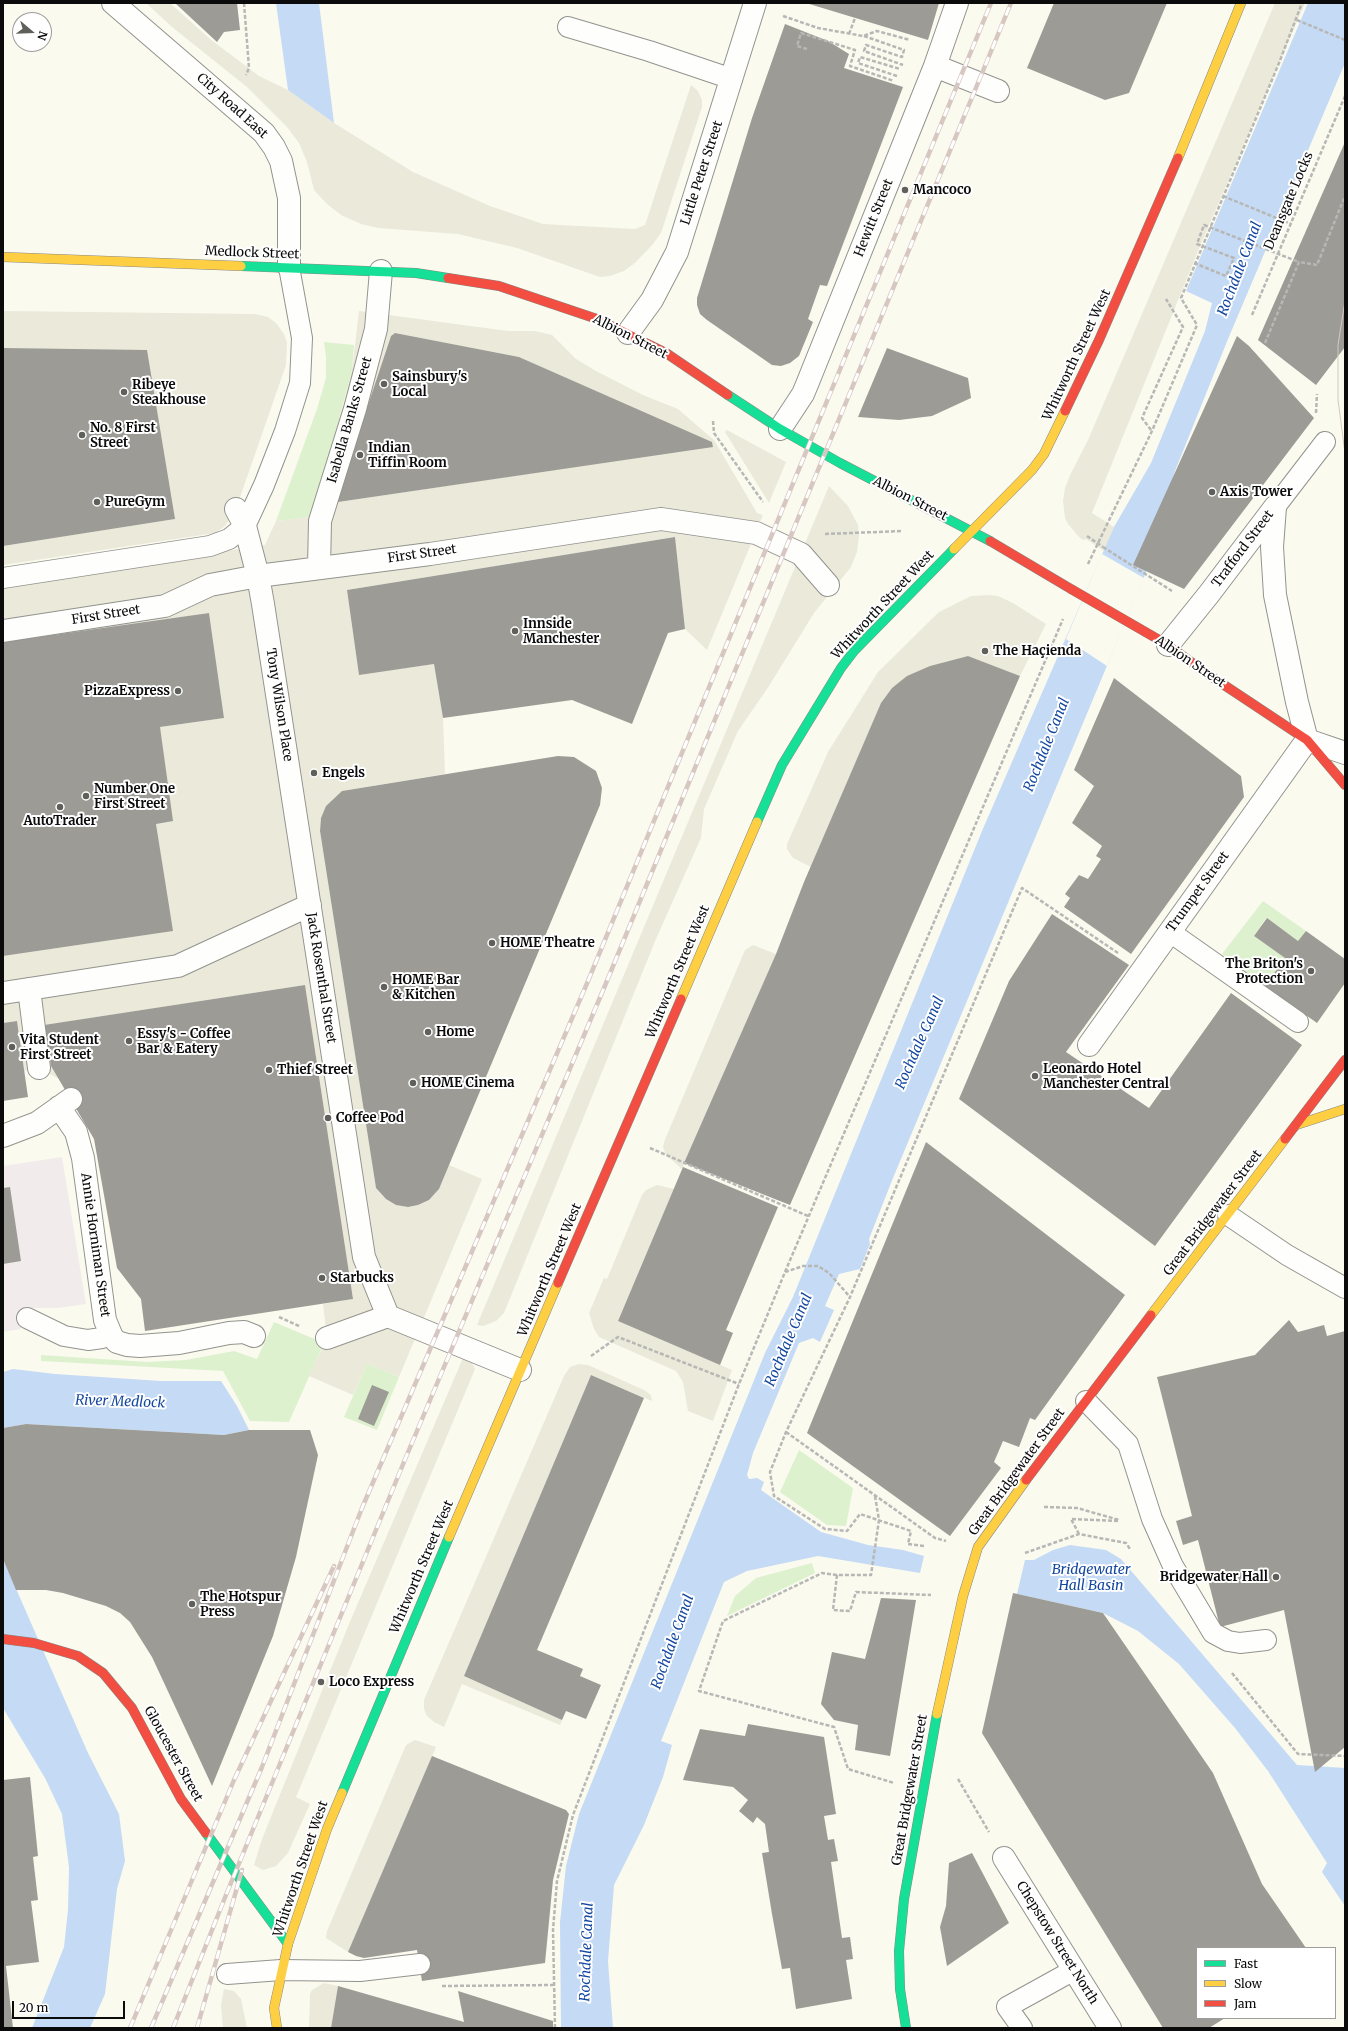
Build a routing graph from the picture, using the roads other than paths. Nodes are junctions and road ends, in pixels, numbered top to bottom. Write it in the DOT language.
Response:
graph roads {
  1 [pos="113,3"];
  2 [pos="755,3"];
  3 [pos="957,3"];
  4 [pos="1241,3"];
  5 [pos="568,27"];
  6 [pos="934,66"];
  7 [pos="732,79"];
  8 [pos="998,91"];
  9 [pos="3,257"];
  10 [pos="290,267"];
  11 [pos="381,271"];
  12 [pos="499,286"];
  13 [pos="628,333"];
  14 [pos="780,429"];
  15 [pos="1325,442"];
  16 [pos="1274,507"];
  17 [pos="241,517"];
  18 [pos="973,531"];
  19 [pos="319,568"];
  20 [pos="258,576"];
  21 [pos="3,578"];
  22 [pos="828,585"];
  23 [pos="3,631"];
  24 [pos="1168,645"];
  25 [pos="1308,740"];
  26 [pos="1345,753"];
  27 [pos="1345,785"];
  28 [pos="310,905"];
  29 [pos="1170,932"];
  30 [pos="29,990"];
  31 [pos="3,993"];
  32 [pos="1298,1022"];
  33 [pos="1089,1045"];
  34 [pos="1345,1060"];
  35 [pos="40,1068"];
  36 [pos="1345,1109"];
  37 [pos="1296,1125"];
  38 [pos="3,1136"];
  39 [pos="1228,1215"];
  40 [pos="1345,1288"];
  41 [pos="388,1316"];
  42 [pos="27,1318"];
  43 [pos="110,1334"];
  44 [pos="254,1336"];
  45 [pos="327,1338"];
  46 [pos="520,1370"];
  47 [pos="1086,1401"];
  48 [pos="3,1639"];
  49 [pos="1266,1640"];
  50 [pos="1004,1858"];
  51 [pos="288,1944"];
  52 [pos="420,1964"];
  53 [pos="281,1970"];
  54 [pos="1074,1970"];
  55 [pos="227,1974"];
  56 [pos="277,2028"];
  57 [pos="906,2028"];
  58 [pos="1022,2028"];
  59 [pos="1110,2028"];
  1 -- 10 [label="street, City Road East"];
  2 -- 7 [label="street, Little Peter Street"];
  3 -- 6 [label="street, Hewitt Street"];
  4 -- 18 [label="main road, Whitworth Street West"];
  5 -- 7 [label="lane"];
  6 -- 8 [label="street"];
  6 -- 14 [label="street, Hewitt Street"];
  7 -- 13 [label="street, Little Peter Street"];
  9 -- 10 [label="main road, Medlock Street"];
  10 -- 11 [label="main road, Medlock Street"];
  10 -- 17 [label="lane"];
  11 -- 12 [label="main road, Medlock Street"];
  11 -- 19 [label="street, Isabella Banks Street"];
  12 -- 13 [label="main road, Albion Street"];
  13 -- 14 [label="main road, Albion Street"];
  14 -- 18 [label="main road, Albion Street"];
  15 -- 16 [label="lane"];
  16 -- 24 [label="street, Trafford Street"];
  16 -- 25 [label="street, Trafford Street"];
  17 -- 20 [label="street, Tony Wilson Place"];
  17 -- 21 [label="lane"];
  18 -- 24 [label="main road, Albion Street, bridge"];
  18 -- 46 [label="main road, Whitworth Street West"];
  19 -- 20 [label="street, First Street"];
  19 -- 22 [label="street, First Street"];
  20 -- 23 [label="street, First Street"];
  20 -- 28 [label="street, Tony Wilson Place"];
  24 -- 25 [label="main road, Albion Street"];
  25 -- 26 [label="street, Albion Street"];
  25 -- 27 [label="main road, Albion Street"];
  25 -- 29 [label="street, Trumpet Street"];
  28 -- 30 [label="street, Jack Rosenthal Street"];
  28 -- 41 [label="street, Jack Rosenthal Street"];
  29 -- 32 [label="lane"];
  29 -- 33 [label="street, Trumpet Street"];
  30 -- 31 [label="street, Jack Rosenthal Street"];
  30 -- 35 [label="street"];
  34 -- 37 [label="main road, Great Bridgewater Street"];
  36 -- 37 [label="main road"];
  37 -- 39 [label="main road, Great Bridgewater Street"];
  38 -- 43 [label="street, Annie Horniman Street"];
  39 -- 40 [label="lane"];
  39 -- 47 [label="main road, Great Bridgewater Street"];
  41 -- 45 [label="street"];
  41 -- 46 [label="street"];
  42 -- 43 [label="lane"];
  43 -- 44 [label="street, Annie Horniman Street"];
  46 -- 51 [label="main road, Whitworth Street West"];
  47 -- 49 [label="lane"];
  47 -- 57 [label="main road, Great Bridgewater Street"];
  48 -- 51 [label="main road, Gloucester Street"];
  50 -- 54 [label="street, Chepstow Street North"];
  51 -- 53 [label="main road, Whitworth Street West"];
  52 -- 53 [label="lane"];
  53 -- 55 [label="lane"];
  53 -- 56 [label="main road, Whitworth Street West"];
  54 -- 58 [label="lane"];
  54 -- 59 [label="street, Chepstow Street North"];
}
